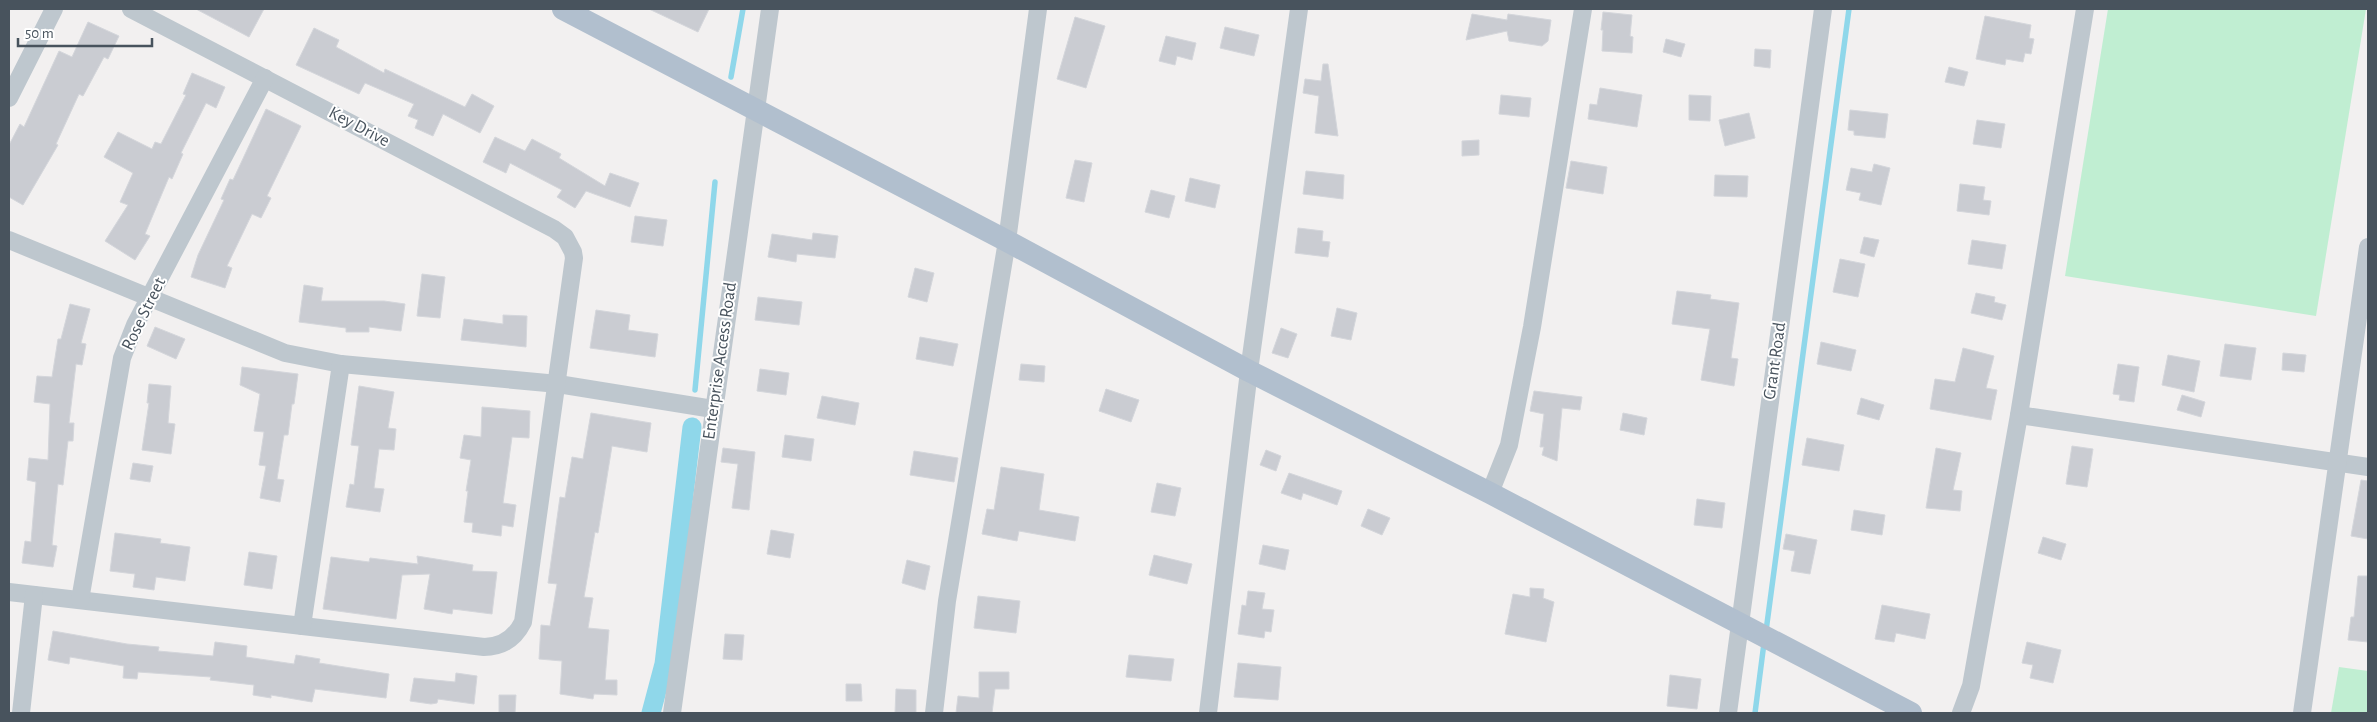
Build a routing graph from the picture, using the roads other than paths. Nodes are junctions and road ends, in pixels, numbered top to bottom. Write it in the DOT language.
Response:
graph roads {
  1 [pos="54,9"];
  2 [pos="131,9"];
  3 [pos="563,9"];
  4 [pos="770,9"];
  5 [pos="1038,9"];
  6 [pos="1299,9"];
  7 [pos="1584,9"];
  8 [pos="1824,9"];
  9 [pos="2085,9"];
  10 [pos="265,78"];
  11 [pos="9,98"];
  12 [pos="756,111"];
  13 [pos="9,240"];
  14 [pos="1007,240"];
  15 [pos="2368,247"];
  16 [pos="150,299"];
  17 [pos="341,364"];
  18 [pos="1249,371"];
  19 [pos="558,384"];
  20 [pos="713,409"];
  21 [pos="2019,415"];
  22 [pos="2336,462"];
  23 [pos="2368,467"];
  24 [pos="1490,492"];
  25 [pos="9,592"];
  26 [pos="34,595"];
  27 [pos="80,600"];
  28 [pos="1739,624"];
  29 [pos="302,626"];
  30 [pos="21,713"];
  31 [pos="672,713"];
  32 [pos="934,713"];
  33 [pos="1208,713"];
  34 [pos="1728,713"];
  35 [pos="1911,713"];
  36 [pos="1961,713"];
  37 [pos="2302,713"];
  1 -- 11 [label="street"];
  2 -- 10 [label="street, Key Drive"];
  3 -- 12 [label="main road"];
  4 -- 12 [label="street, Enterprise Access Road"];
  5 -- 14 [label="street"];
  6 -- 18 [label="street"];
  7 -- 24 [label="street"];
  8 -- 28 [label="street, Grant Road"];
  9 -- 21 [label="street"];
  10 -- 16 [label="street, Rose Street"];
  10 -- 19 [label="street, Key Drive"];
  12 -- 14 [label="main road"];
  12 -- 20 [label="street, Enterprise Access Road"];
  13 -- 16 [label="street"];
  14 -- 18 [label="main road"];
  14 -- 32 [label="street"];
  15 -- 22 [label="street"];
  16 -- 17 [label="street"];
  16 -- 27 [label="street, Rose Street"];
  17 -- 19 [label="street"];
  17 -- 29 [label="street"];
  18 -- 24 [label="main road"];
  18 -- 33 [label="street"];
  19 -- 20 [label="street"];
  19 -- 29 [label="street"];
  20 -- 31 [label="street, Enterprise Access Road"];
  21 -- 22 [label="street"];
  21 -- 36 [label="street"];
  22 -- 23 [label="street"];
  22 -- 37 [label="street"];
  24 -- 28 [label="main road"];
  25 -- 26 [label="street"];
  26 -- 27 [label="street"];
  26 -- 30 [label="street"];
  27 -- 29 [label="street"];
  28 -- 34 [label="street, Grant Road"];
  28 -- 35 [label="main road"];
}
